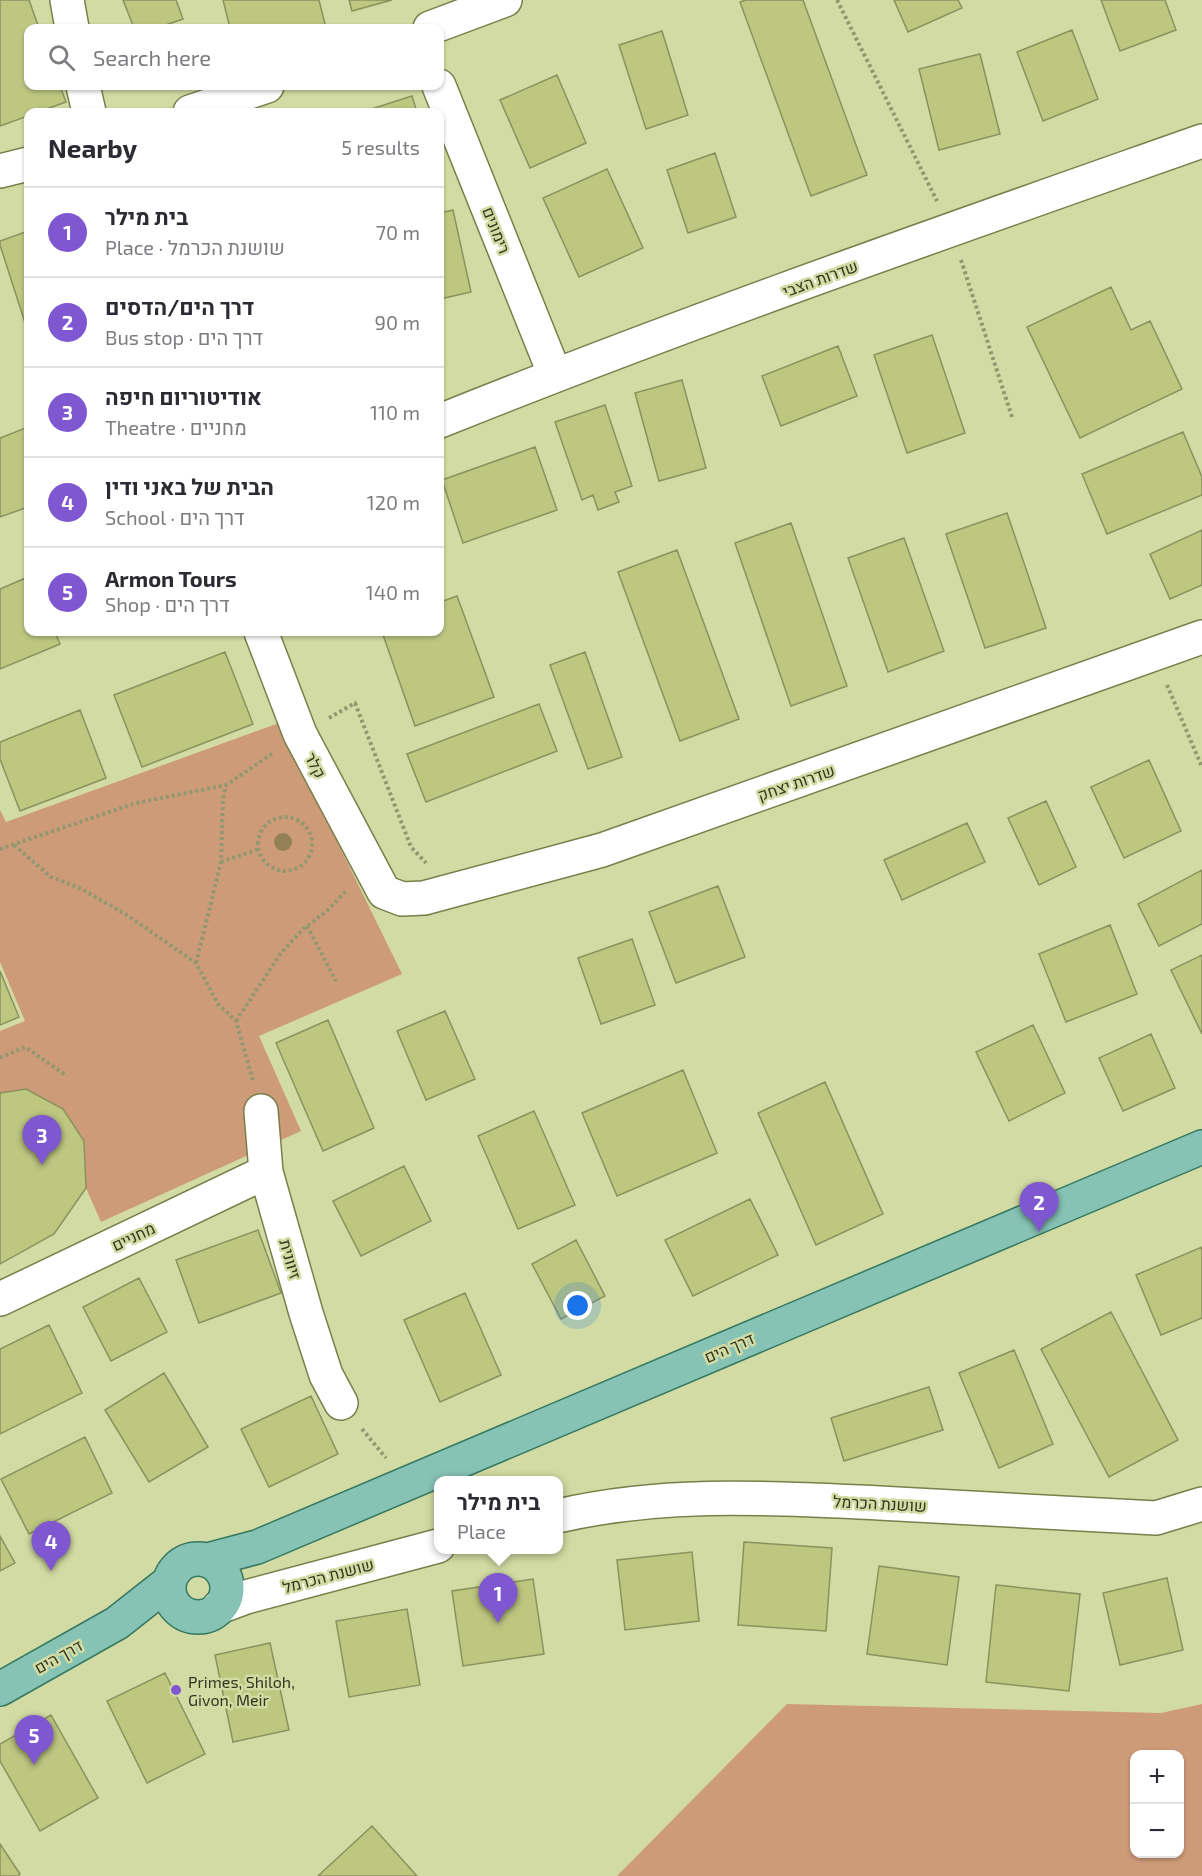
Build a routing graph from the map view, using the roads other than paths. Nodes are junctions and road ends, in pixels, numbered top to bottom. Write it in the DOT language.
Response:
graph roads {
  1 [pos="67,0"];
  2 [pos="505,0"];
  3 [pos="71,24"];
  4 [pos="441,24"];
  5 [pos="84,90"];
  6 [pos="255,90"];
  7 [pos="441,90"];
  8 [pos="88,108"];
  9 [pos="202,108"];
  10 [pos="1202,141"];
  11 [pos="24,165"];
  12 [pos="0,171"];
  13 [pos="555,375"];
  14 [pos="444,419"];
  15 [pos="263,636"];
  16 [pos="1202,637"];
  17 [pos="384,892"];
  18 [pos="261,1111"];
  19 [pos="1202,1147"];
  20 [pos="266,1172"];
  21 [pos="0,1299"];
  22 [pos="341,1402"];
  23 [pos="1202,1504"];
  24 [pos="563,1515"];
  25 [pos="434,1547"];
  26 [pos="169,1582"];
  27 [pos="217,1583"];
  28 [pos="184,1613"];
  29 [pos="117,1623"];
  30 [pos="0,1689"];
  1 -- 3 [label="street"];
  2 -- 4 [label="street"];
  5 -- 8 [label="street"];
  6 -- 9 [label="street"];
  7 -- 13 [label="street, רימונים"];
  10 -- 13 [label="street, שדרות הצבי"];
  11 -- 12 [label="street"];
  13 -- 14 [label="street, שדרות הצבי"];
  15 -- 17 [label="street, קלר"];
  16 -- 17 [label="street, שדרות יצחק"];
  18 -- 20 [label="street, זיוונית"];
  19 -- 27 [label="main road, דרך הים"];
  20 -- 21 [label="street, מחניים"];
  20 -- 22 [label="street, זיוונית"];
  23 -- 24 [label="street, שושנת הכרמל"];
  25 -- 27 [label="street, שושנת הכרמל"];
  26 -- 27 [label="main road"];
  26 -- 28 [label="main road"];
  26 -- 29 [label="main road, דרך הים"];
  27 -- 28 [label="main road"];
  28 -- 29 [label="main road, דרך הים"];
  29 -- 30 [label="main road, דרך הים"];
}
